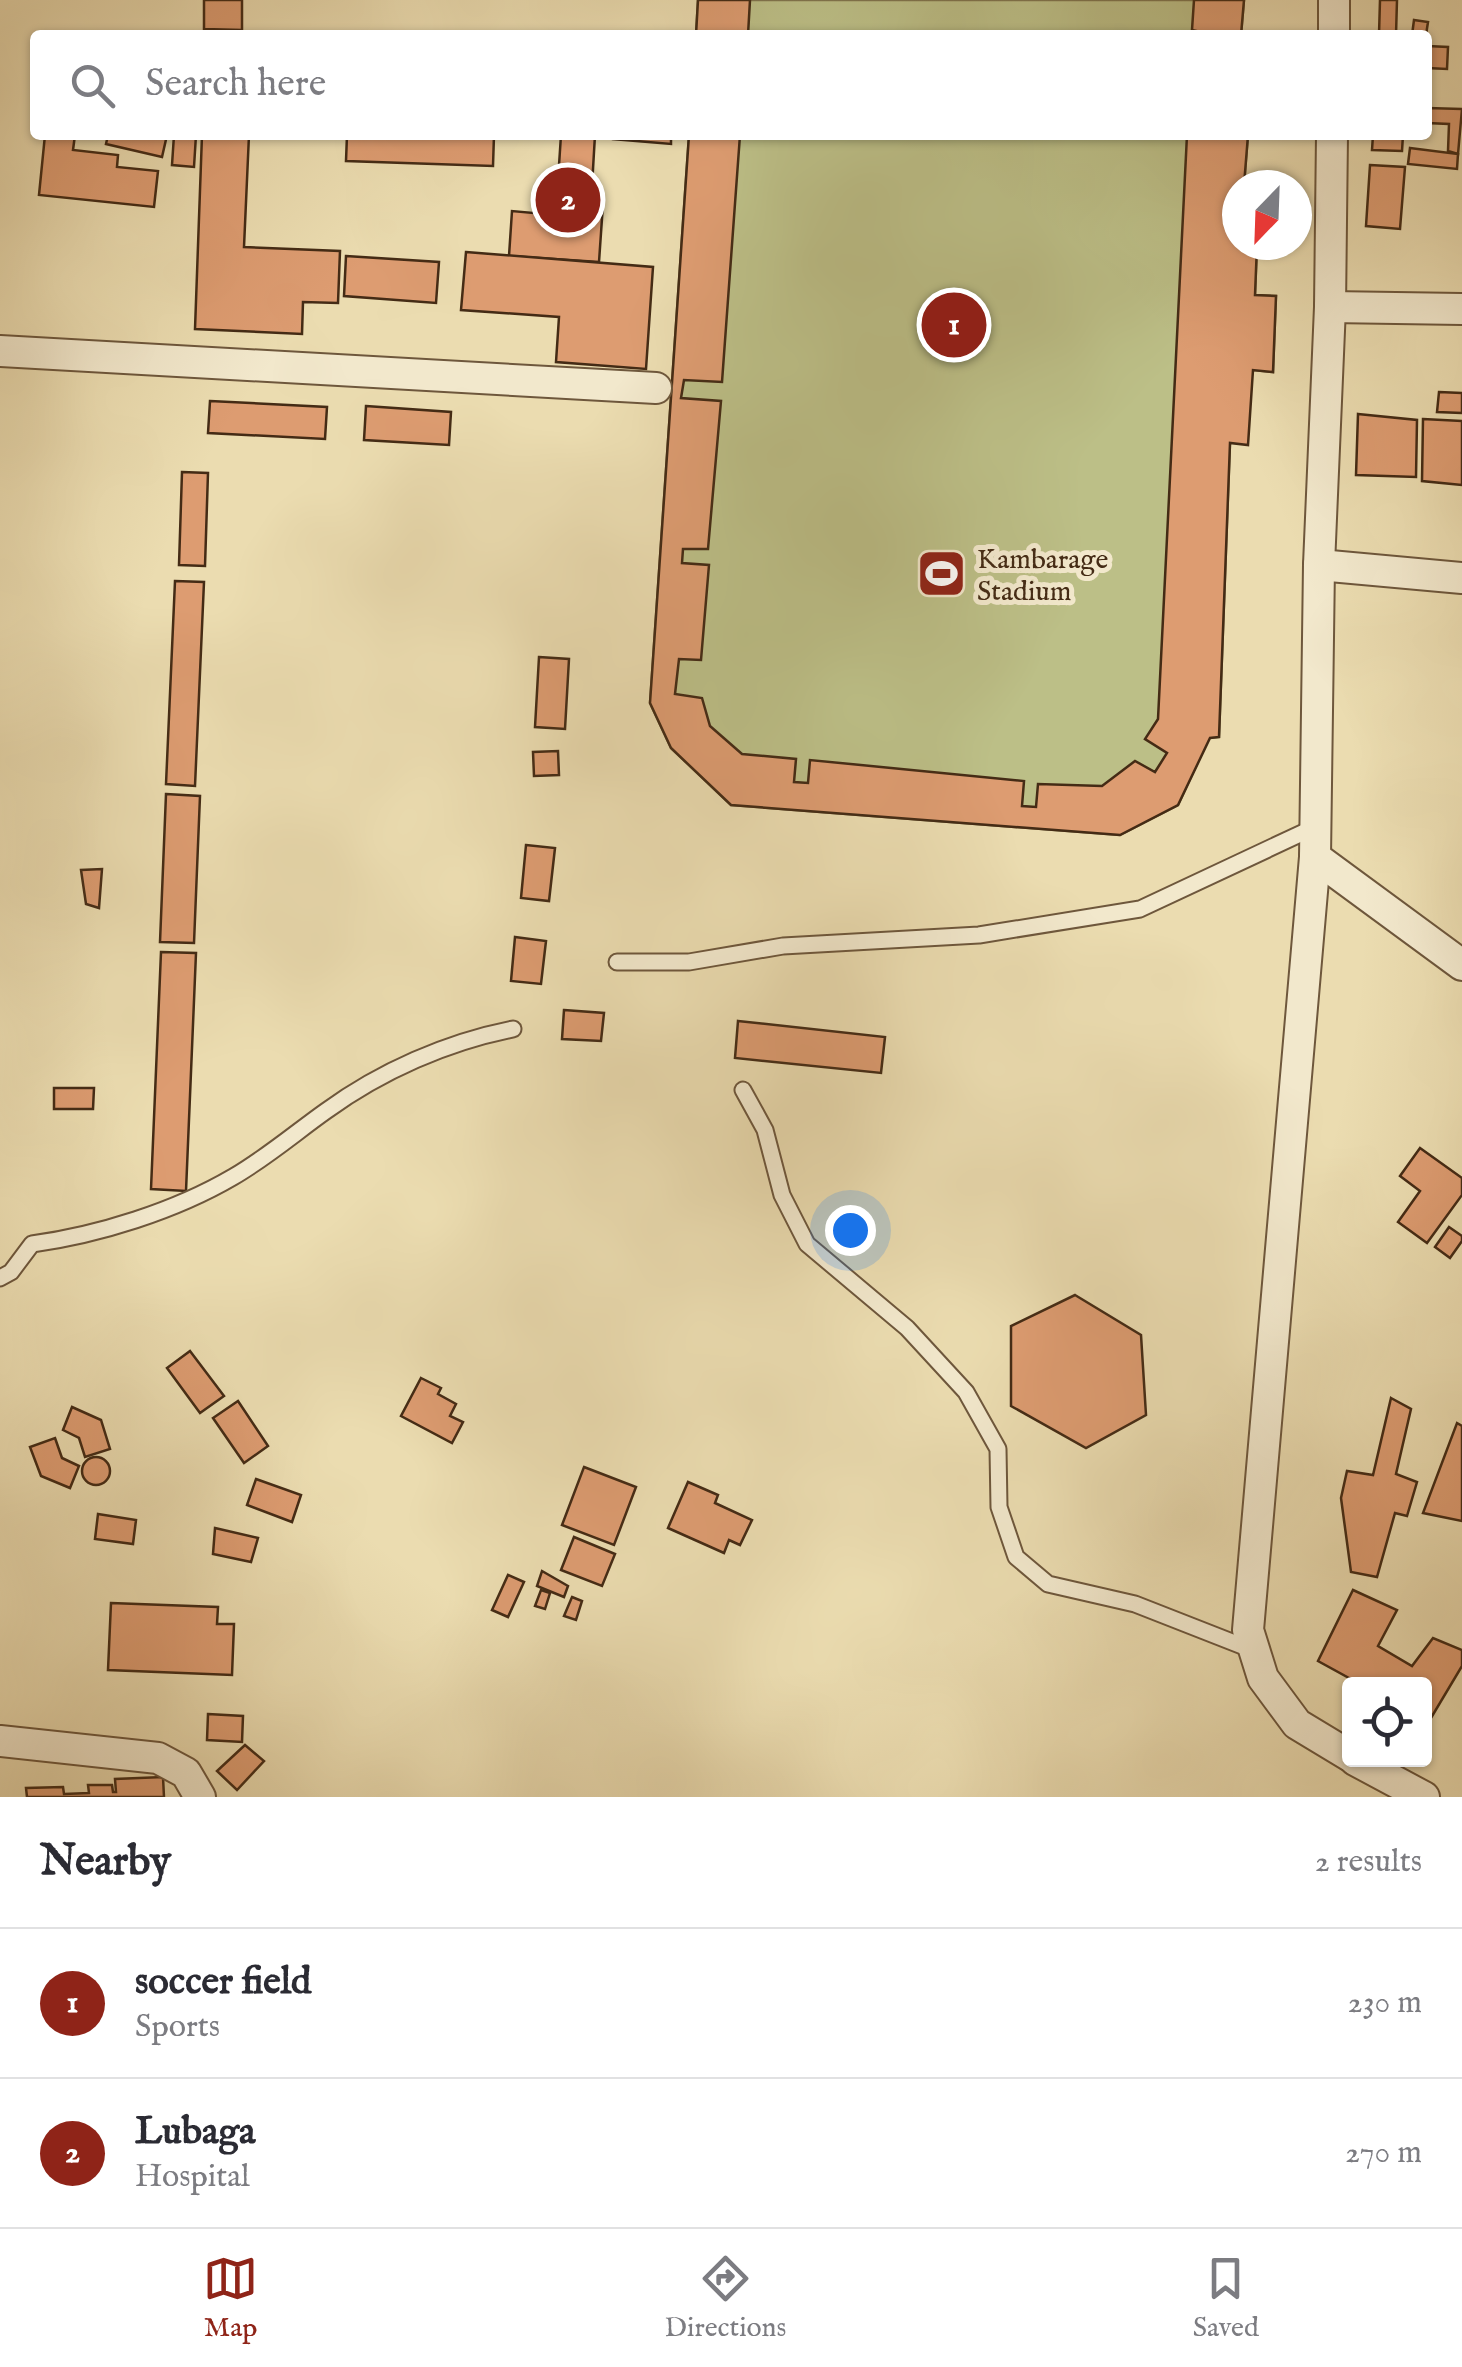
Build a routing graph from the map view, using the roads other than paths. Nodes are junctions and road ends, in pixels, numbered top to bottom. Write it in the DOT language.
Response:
graph roads {
  1 [pos="1334,0"];
  2 [pos="1334,30"];
  3 [pos="1332,140"];
  4 [pos="1330,307"];
  5 [pos="1462,309"];
  6 [pos="0,352"];
  7 [pos="656,388"];
  8 [pos="1319,566"];
  9 [pos="1462,578"];
  10 [pos="1315,842"];
  11 [pos="617,962"];
  12 [pos="1462,965"];
  13 [pos="513,1029"];
  14 [pos="743,1090"];
  15 [pos="0,1278"];
  16 [pos="1255,1651"];
  17 [pos="0,1741"];
  18 [pos="1342,1752"];
  19 [pos="1369,1767"];
  20 [pos="200,1797"];
  21 [pos="1424,1797"];
  1 -- 2 [label="street"];
  3 -- 4 [label="street"];
  4 -- 5 [label="street"];
  4 -- 8 [label="street"];
  6 -- 7 [label="street"];
  8 -- 9 [label="street"];
  8 -- 10 [label="street"];
  10 -- 11 [label="lane"];
  10 -- 12 [label="street"];
  10 -- 16 [label="street"];
  13 -- 15 [label="lane"];
  14 -- 16 [label="lane"];
  16 -- 18 [label="street"];
  17 -- 20 [label="street"];
  19 -- 21 [label="street"];
}
